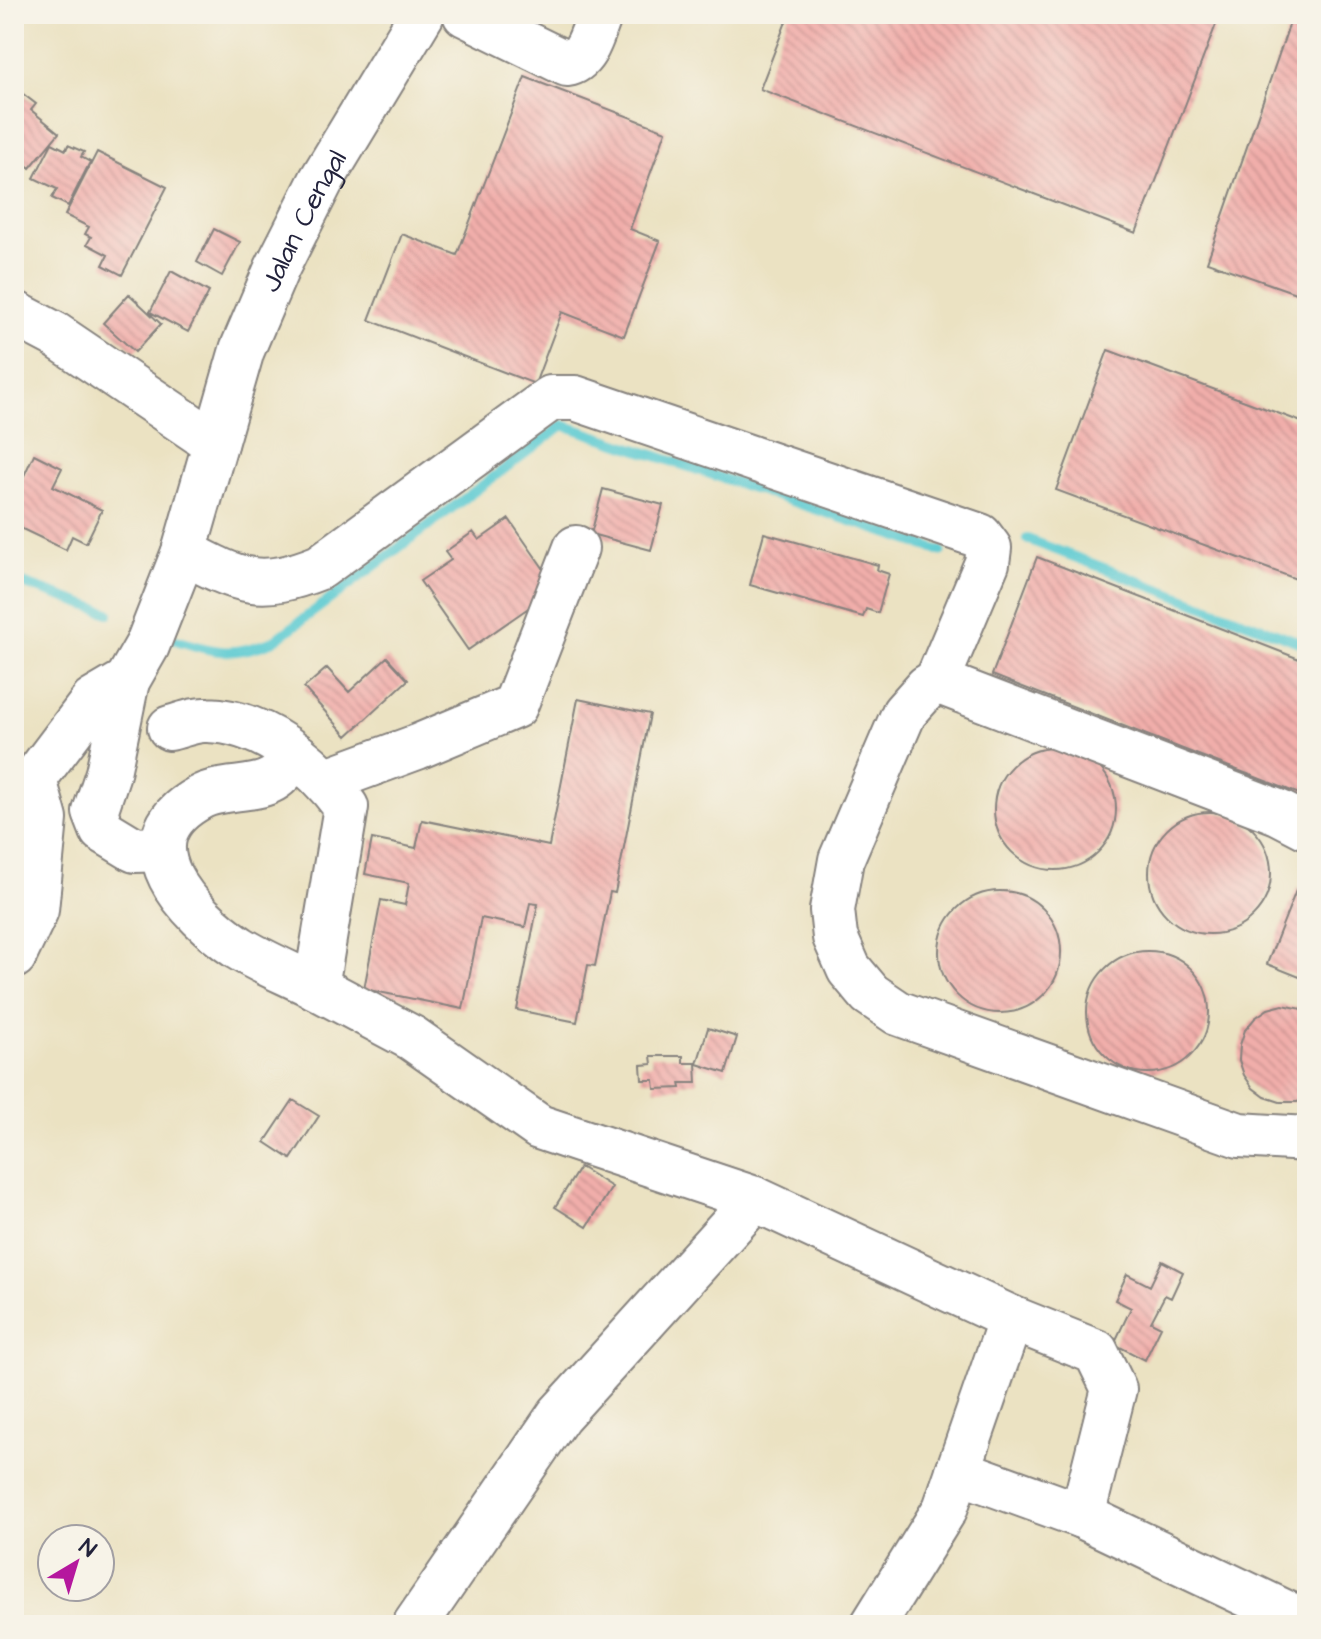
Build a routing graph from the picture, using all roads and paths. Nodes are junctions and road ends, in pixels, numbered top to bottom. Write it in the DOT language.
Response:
graph roads {
  1 [pos="422,14"];
  2 [pos="465,14"];
  3 [pos="600,14"];
  4 [pos="14,313"];
  5 [pos="215,443"];
  6 [pos="576,548"];
  7 [pos="184,552"];
  8 [pos="127,681"];
  9 [pos="937,681"];
  10 [pos="170,728"];
  11 [pos="311,768"];
  12 [pos="24,788"];
  13 [pos="1307,827"];
  14 [pos="161,849"];
  15 [pos="14,956"];
  16 [pos="316,987"];
  17 [pos="1307,1139"];
  18 [pos="755,1199"];
  19 [pos="1011,1318"];
  20 [pos="958,1471"];
  21 [pos="1082,1516"];
  22 [pos="1307,1623"];
  23 [pos="415,1625"];
  24 [pos="873,1625"];
  1 -- 5 [label="street, Jalan Cengal"];
  2 -- 3 [label="street"];
  4 -- 5 [label="street"];
  5 -- 7 [label="street, Jalan Cengal"];
  6 -- 11 [label="street"];
  7 -- 8 [label="street, Jalan Cengal"];
  7 -- 9 [label="street"];
  8 -- 12 [label="street"];
  8 -- 14 [label="street"];
  9 -- 13 [label="street"];
  9 -- 17 [label="street"];
  10 -- 11 [label="street"];
  11 -- 14 [label="street"];
  11 -- 16 [label="street"];
  12 -- 15 [label="street"];
  14 -- 16 [label="street"];
  16 -- 18 [label="street"];
  18 -- 19 [label="street"];
  18 -- 23 [label="street"];
  19 -- 20 [label="street"];
  19 -- 21 [label="street"];
  20 -- 21 [label="street"];
  20 -- 24 [label="street"];
  21 -- 22 [label="street"];
}
